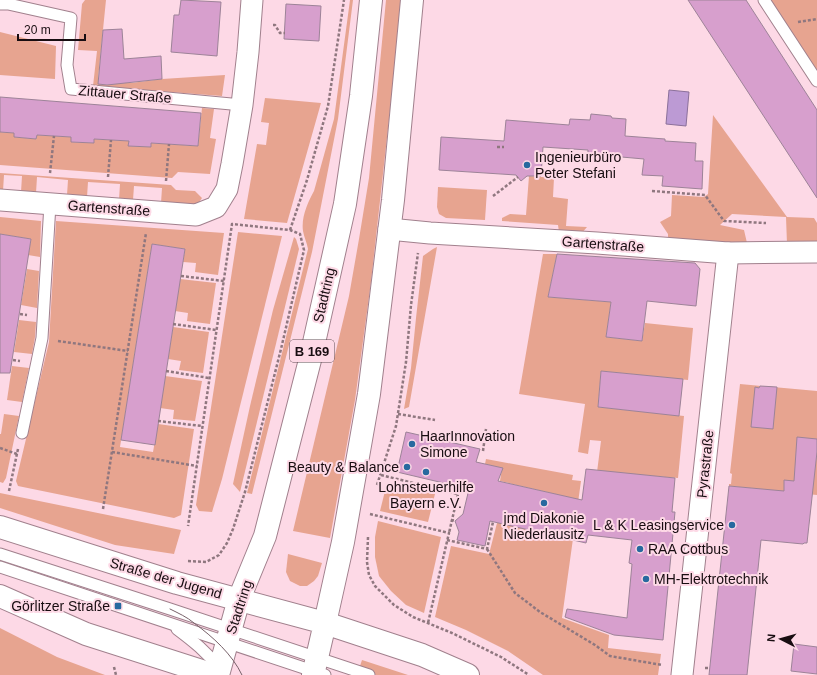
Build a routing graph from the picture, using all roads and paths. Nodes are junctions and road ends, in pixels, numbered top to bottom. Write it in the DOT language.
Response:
graph roads {
  1 [pos="252,0"];
  2 [pos="344,0"];
  3 [pos="371,0"];
  4 [pos="412,0"];
  5 [pos="764,0"];
  6 [pos="0,4"];
  7 [pos="272,25"];
  8 [pos="285,33"];
  9 [pos="817,81"];
  10 [pos="234,104"];
  11 [pos="54,136"];
  12 [pos="111,140"];
  13 [pos="169,144"];
  14 [pos="497,147"];
  15 [pos="504,147"];
  16 [pos="50,173"];
  17 [pos="108,177"];
  18 [pos="518,177"];
  19 [pos="166,181"];
  20 [pos="652,191"];
  21 [pos="493,196"];
  22 [pos="0,200"];
  23 [pos="50,204"];
  24 [pos="766,223"];
  25 [pos="389,229"];
  26 [pos="290,230"];
  27 [pos="146,231"];
  28 [pos="817,252"];
  29 [pos="728,253"];
  30 [pos="181,276"];
  31 [pos="224,281"];
  32 [pos="173,324"];
  33 [pos="216,330"];
  34 [pos="42,338"];
  35 [pos="128,351"];
  36 [pos="166,371"];
  37 [pos="209,378"];
  38 [pos="398,414"];
  39 [pos="435,420"];
  40 [pos="158,421"];
  41 [pos="202,426"];
  42 [pos="486,429"];
  43 [pos="22,433"];
  44 [pos="0,448"];
  45 [pos="483,451"];
  46 [pos="112,452"];
  47 [pos="17,454"];
  48 [pos="197,466"];
  49 [pos="381,475"];
  50 [pos="8,491"];
  51 [pos="103,509"];
  52 [pos="370,514"];
  53 [pos="452,520"];
  54 [pos="456,521"];
  55 [pos="494,522"];
  56 [pos="188,526"];
  57 [pos="0,527"];
  58 [pos="449,533"];
  59 [pos="447,540"];
  60 [pos="487,549"];
  61 [pos="0,554"];
  62 [pos="183,561"];
  63 [pos="367,562"];
  64 [pos="2,567"];
  65 [pos="0,596"];
  66 [pos="239,599"];
  67 [pos="166,622"];
  68 [pos="325,623"];
  69 [pos="428,623"];
  70 [pos="229,636"];
  71 [pos="114,667"];
  72 [pos="705,668"];
  73 [pos="710,668"];
  74 [pos="317,670"];
  75 [pos="673,670"];
  76 [pos="219,673"];
  77 [pos="116,675"];
  78 [pos="369,675"];
  79 [pos="468,675"];
  80 [pos="528,675"];
  1 -- 10 [label="street"];
  2 -- 26 [label="path"];
  3 -- 66 [label="main road, Stadtring / B 169"];
  4 -- 25 [label="main road"];
  5 -- 9 [label="lane"];
  6 -- 10 [label="lane, Zittauer Straße"];
  7 -- 8 [label="path"];
  10 -- 23 [label="street, Gartenstraße"];
  11 -- 16 [label="path"];
  12 -- 17 [label="path"];
  13 -- 19 [label="path"];
  14 -- 15 [label="path"];
  18 -- 21 [label="path"];
  20 -- 24 [label="path"];
  22 -- 23 [label="street, Gartenstraße"];
  23 -- 34 [label="lane"];
  25 -- 29 [label="street, Gartenstraße"];
  25 -- 68 [label="main road"];
  26 -- 31 [label="path"];
  26 -- 62 [label="path"];
  27 -- 35 [label="path"];
  28 -- 29 [label="street, Gartenstraße"];
  29 -- 75 [label="street, Pyrastraße"];
  30 -- 31 [label="path"];
  31 -- 33 [label="path"];
  32 -- 33 [label="path"];
  33 -- 37 [label="path"];
  34 -- 35 [label="path"];
  34 -- 43 [label="lane"];
  35 -- 46 [label="path"];
  36 -- 37 [label="path"];
  37 -- 41 [label="path"];
  38 -- 39 [label="path"];
  40 -- 41 [label="path"];
  41 -- 48 [label="path"];
  42 -- 45 [label="path"];
  43 -- 47 [label="path"];
  44 -- 47 [label="path"];
  46 -- 48 [label="path"];
  46 -- 51 [label="path"];
  47 -- 50 [label="path"];
  48 -- 56 [label="path"];
  49 -- 53 [label="path"];
  52 -- 58 [label="path"];
  53 -- 54 [label="path"];
  53 -- 58 [label="path"];
  55 -- 60 [label="path"];
  57 -- 66 [label="main road, Straße der Jugend"];
  58 -- 59 [label="path"];
  59 -- 60 [label="path"];
  59 -- 69 [label="path"];
  60 -- 75 [label="path"];
  61 -- 70 [label="lane"];
  63 -- 69 [label="path"];
  64 -- 67 [label="lane"];
  65 -- 76 [label="main road"];
  66 -- 68 [label="main road, Straße der Jugend"];
  66 -- 70 [label="main road, Stadtring / B 169"];
  67 -- 70 [label="lane"];
  67 -- 76 [label="lane"];
  68 -- 74 [label="main road"];
  68 -- 79 [label="main road, Straße der Jugend"];
  69 -- 80 [label="path"];
  70 -- 74 [label="lane"];
  70 -- 76 [label="main road, Stadtring / B 169"];
  71 -- 77 [label="path"];
  72 -- 73 [label="path"];
  74 -- 78 [label="lane"];
}
